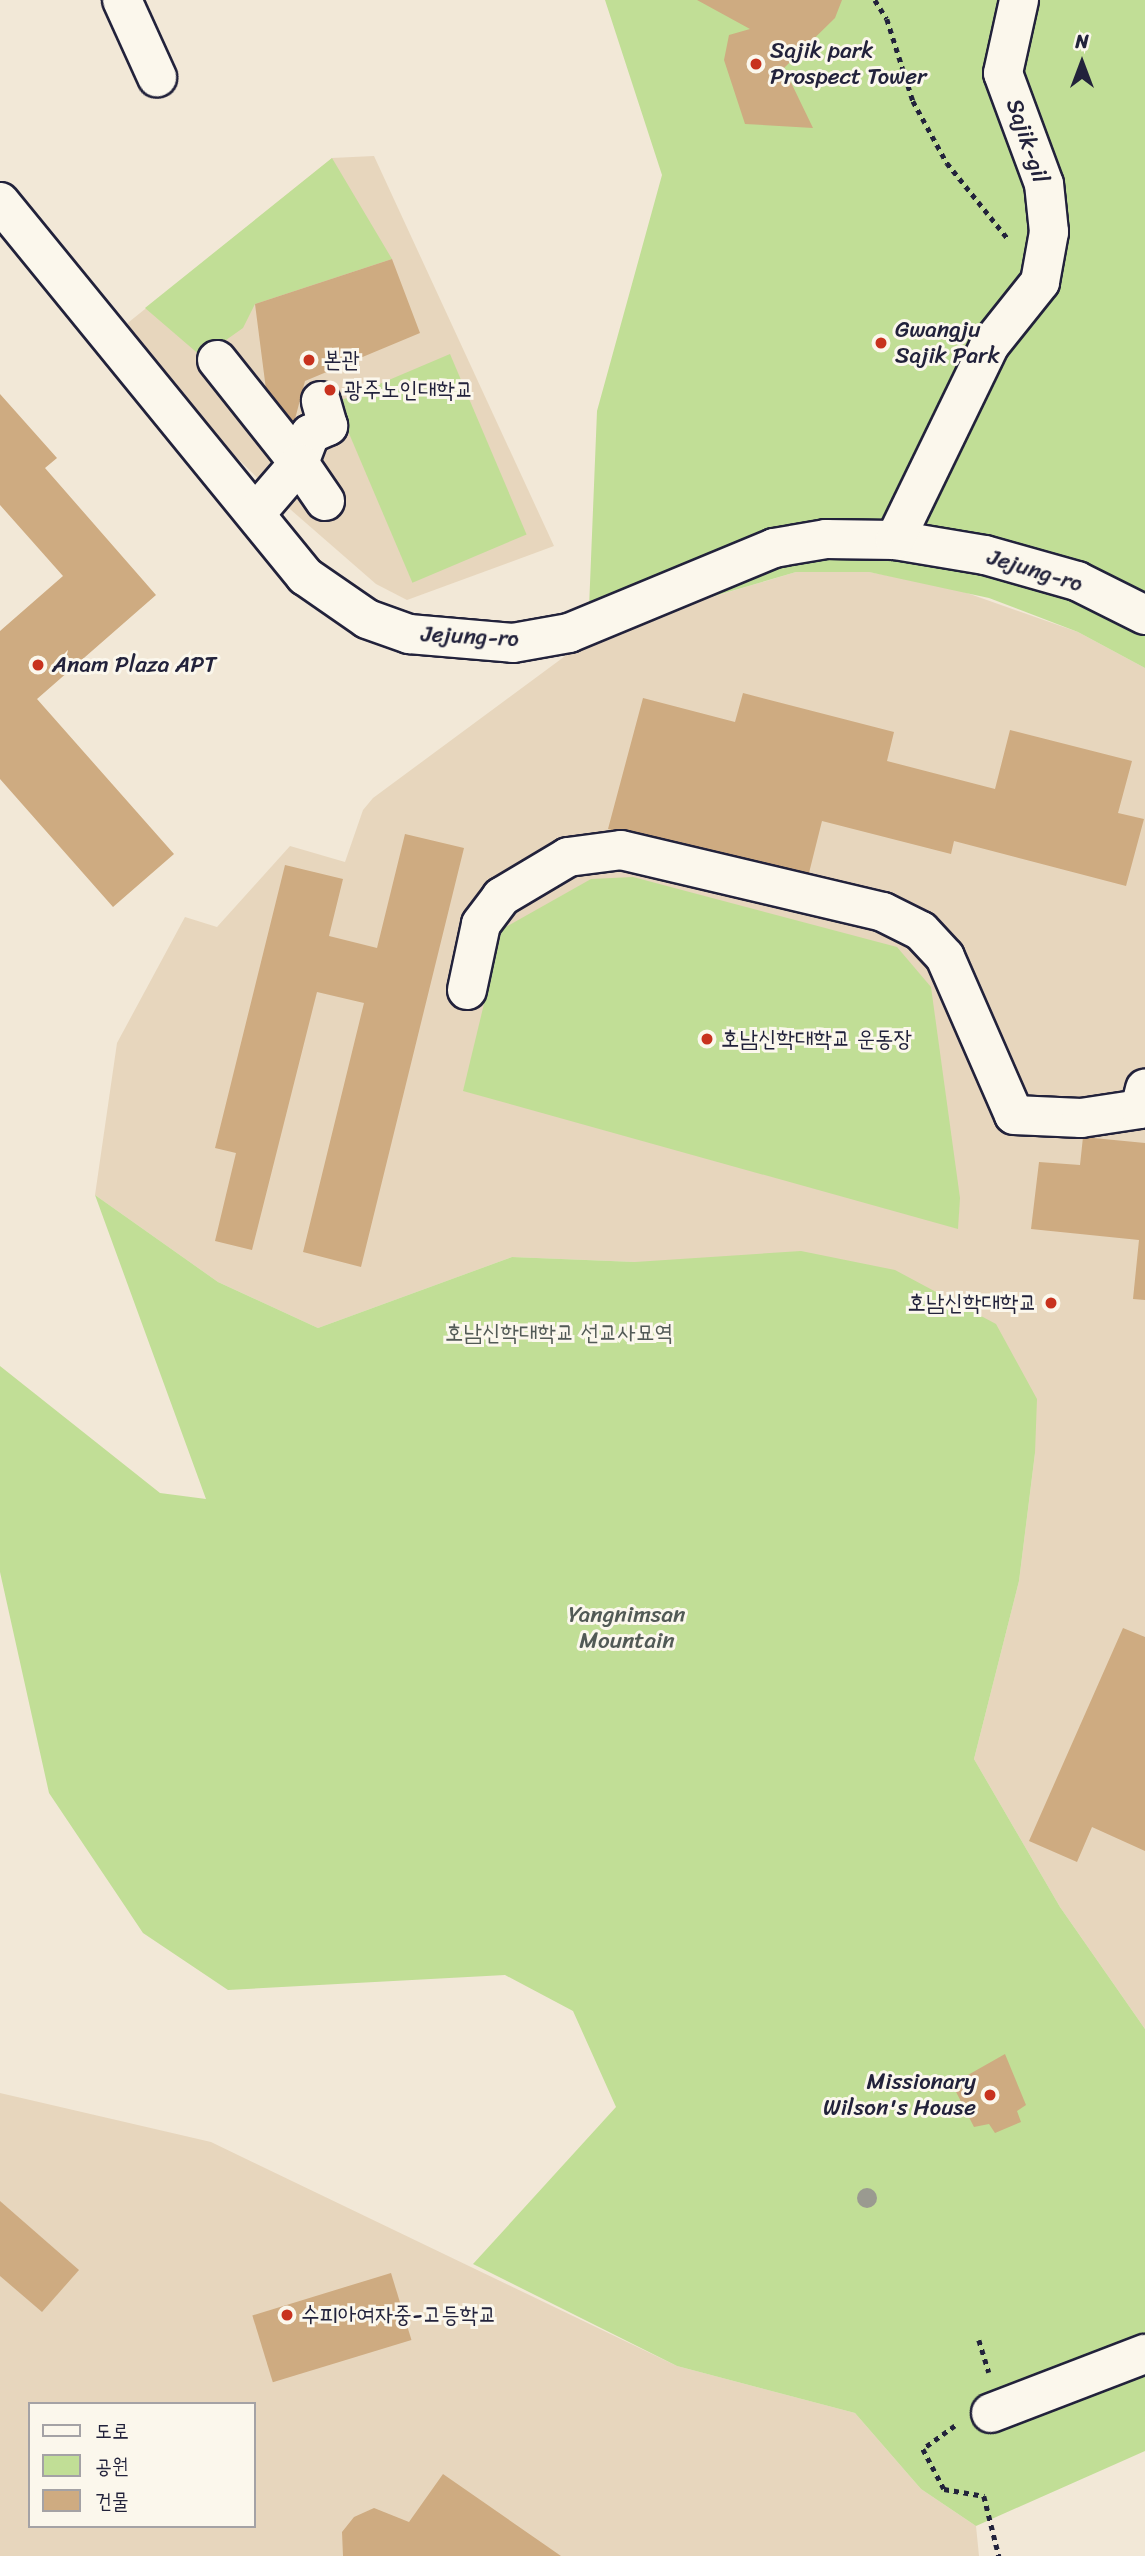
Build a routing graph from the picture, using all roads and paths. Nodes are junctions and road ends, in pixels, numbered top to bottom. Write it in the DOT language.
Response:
graph roads {
  1 [pos="122,0"];
  2 [pos="875,0"];
  3 [pos="1019,0"];
  4 [pos="157,77"];
  5 [pos="0,202"];
  6 [pos="1040,282"];
  7 [pos="216,360"];
  8 [pos="321,401"];
  9 [pos="299,463"];
  10 [pos="325,501"];
  11 [pos="256,513"];
  12 [pos="895,540"];
  13 [pos="1145,615"];
  14 [pos="467,990"];
  15 [pos="1145,1089"];
  16 [pos="1145,2354"];
  17 [pos="990,2413"];
  1 -- 4 [label="street"];
  2 -- 6 [label="path"];
  3 -- 6 [label="street, Sajik-gil"];
  5 -- 11 [label="street, Jejung-ro"];
  6 -- 12 [label="street, Sajik-gil"];
  7 -- 9 [label="street"];
  8 -- 9 [label="street"];
  9 -- 10 [label="street"];
  9 -- 11 [label="street"];
  11 -- 12 [label="street, Jejung-ro"];
  12 -- 13 [label="street, Jejung-ro"];
  14 -- 15 [label="street"];
  16 -- 17 [label="street"];
}
